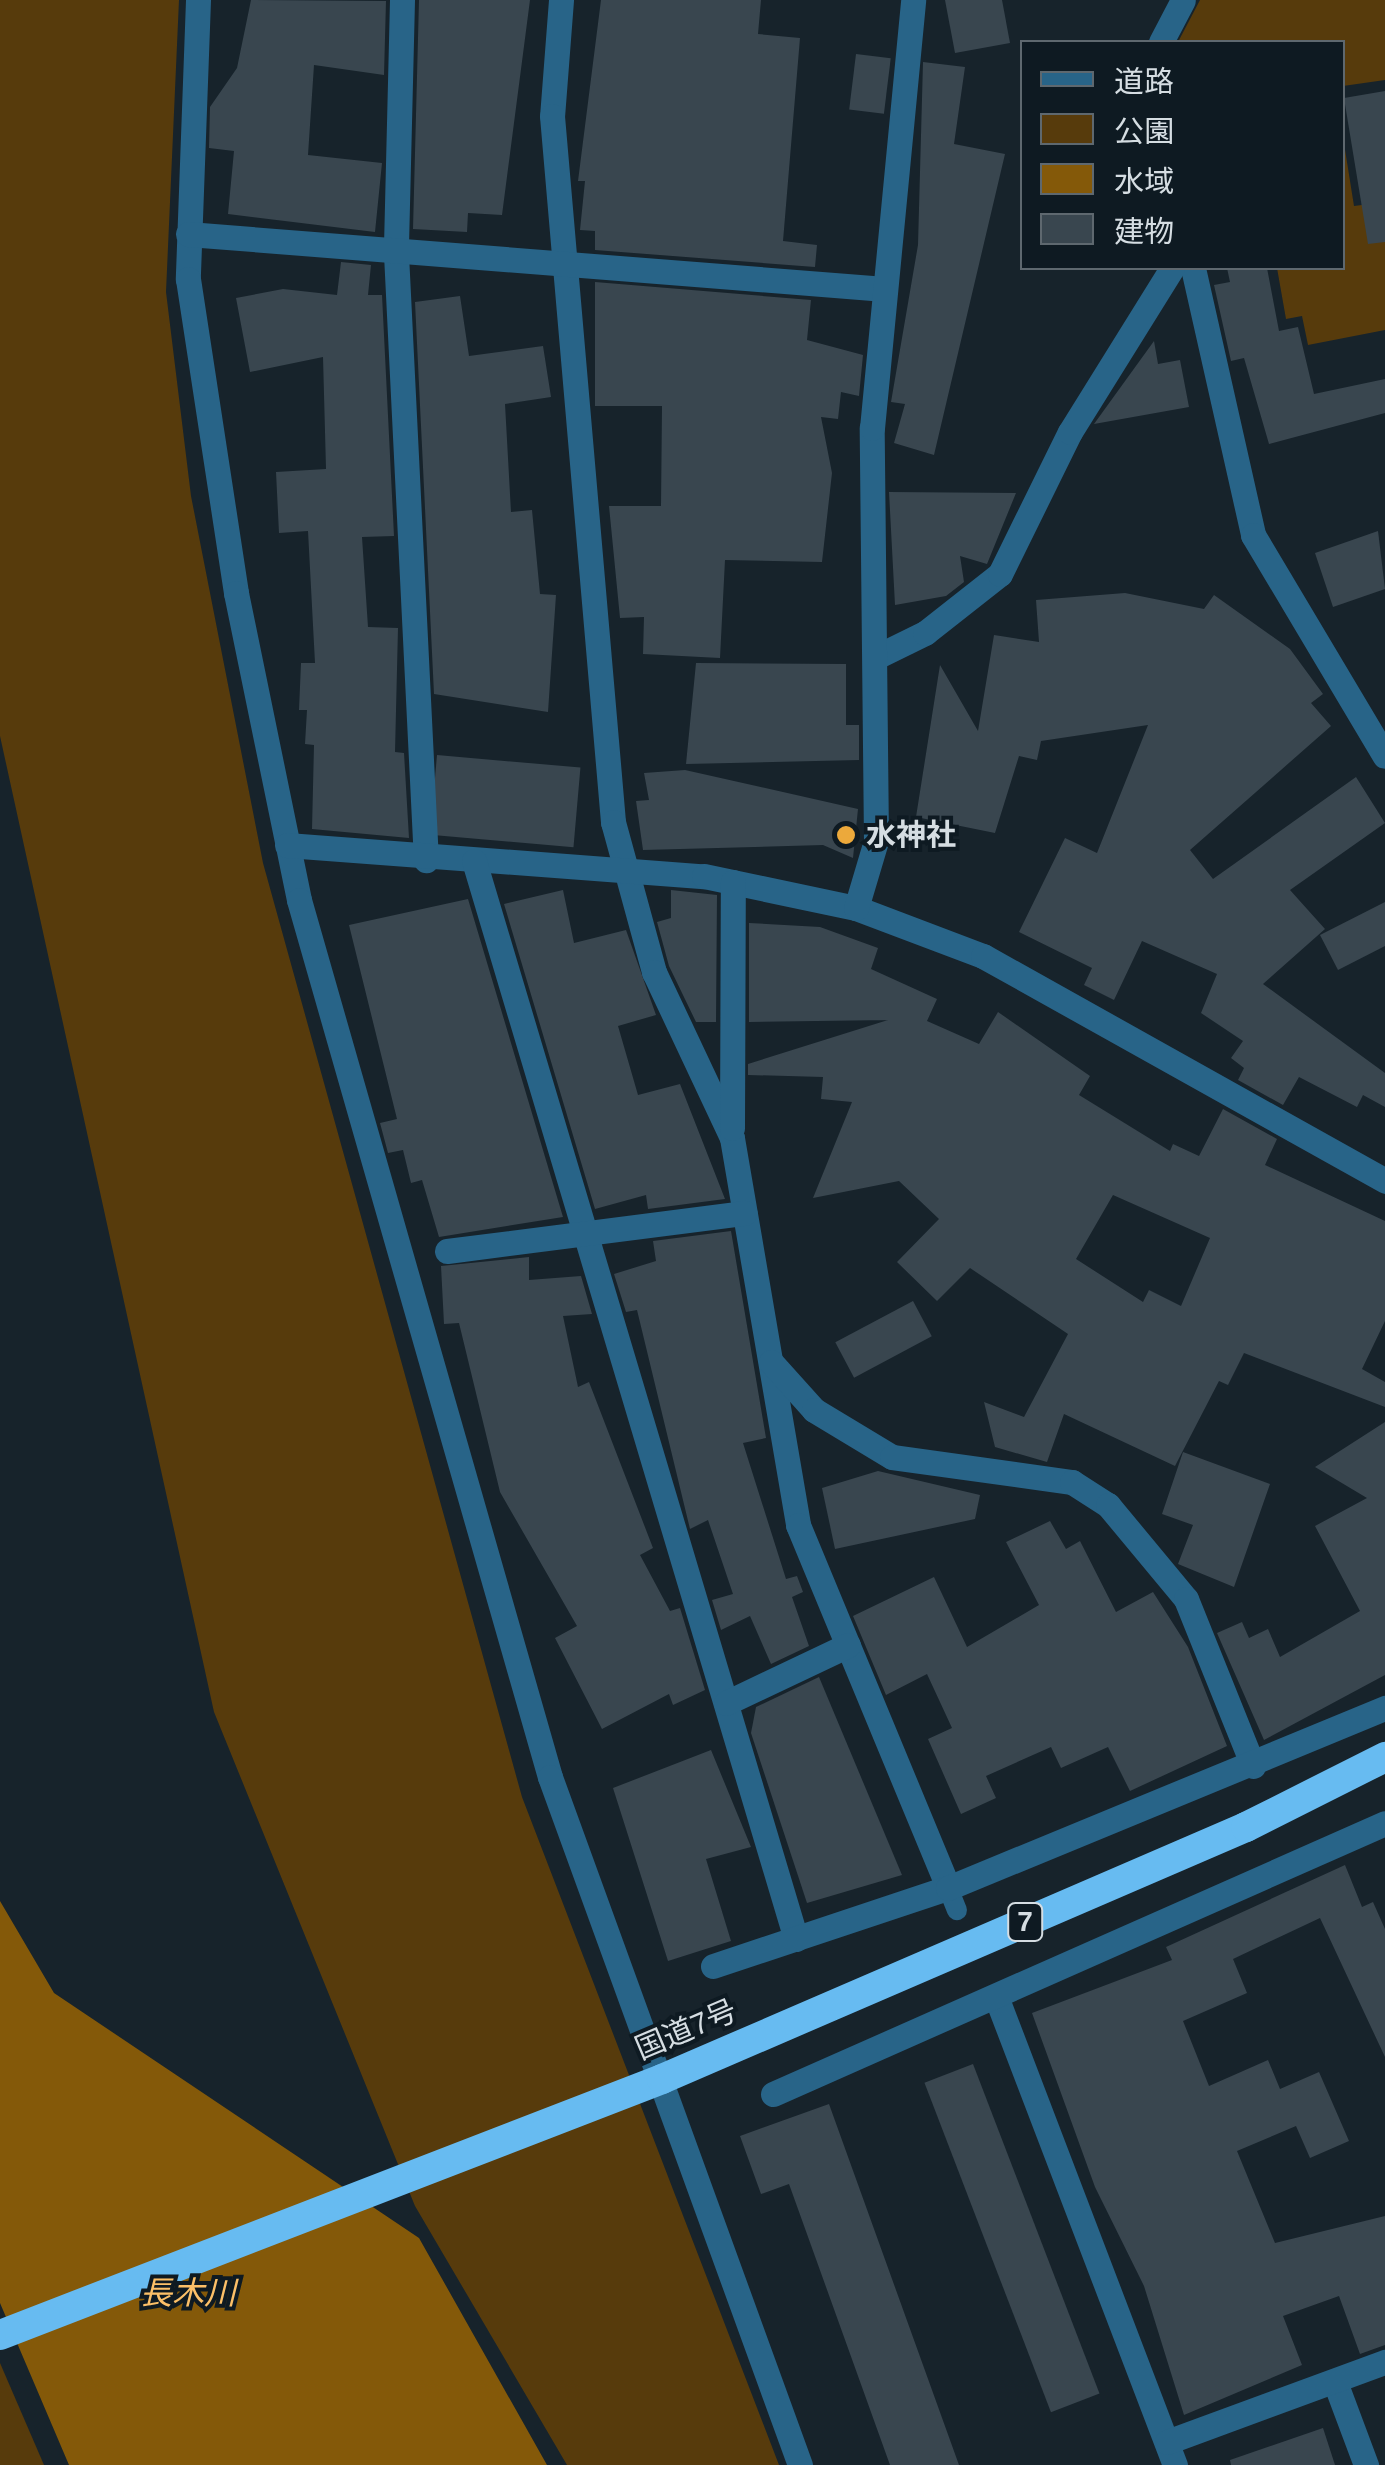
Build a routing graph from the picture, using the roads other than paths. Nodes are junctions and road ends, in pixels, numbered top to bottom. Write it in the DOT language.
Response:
graph roads {
  1 [pos="198,0"];
  2 [pos="402,0"];
  3 [pos="561,0"];
  4 [pos="913,0"];
  5 [pos="1184,0"];
  6 [pos="1162,40"];
  7 [pos="188,234"];
  8 [pos="396,254"];
  9 [pos="566,260"];
  10 [pos="1171,270"];
  11 [pos="1194,270"];
  12 [pos="885,289"];
  13 [pos="876,657"];
  14 [pos="1385,756"];
  15 [pos="287,845"];
  16 [pos="426,860"];
  17 [pos="474,861"];
  18 [pos="623,871"];
  19 [pos="733,882"];
  20 [pos="856,908"];
  21 [pos="732,1138"];
  22 [pos="1385,1180"];
  23 [pos="746,1213"];
  24 [pos="586,1236"];
  25 [pos="447,1251"];
  26 [pos="771,1362"];
  27 [pos="848,1645"];
  28 [pos="726,1702"];
  29 [pos="1385,1708"];
  30 [pos="1385,1758"];
  31 [pos="1253,1766"];
  32 [pos="1385,1822"];
  33 [pos="952,1899"];
  34 [pos="796,1939"];
  35 [pos="713,1966"];
  36 [pos="994,1991"];
  37 [pos="662,2079"];
  38 [pos="773,2094"];
  39 [pos="0,2334"];
  40 [pos="1385,2362"];
  41 [pos="1335,2382"];
  42 [pos="1171,2454"];
  43 [pos="800,2465"];
  44 [pos="1366,2465"];
  1 -- 7 [label="street"];
  2 -- 8 [label="street"];
  3 -- 9 [label="street"];
  4 -- 12 [label="street"];
  5 -- 6 [label="street"];
  7 -- 8 [label="street"];
  7 -- 15 [label="street"];
  8 -- 9 [label="street"];
  8 -- 16 [label="street"];
  9 -- 12 [label="street"];
  9 -- 18 [label="street"];
  10 -- 13 [label="street"];
  11 -- 14 [label="street"];
  12 -- 13 [label="street"];
  13 -- 20 [label="street"];
  15 -- 16 [label="street"];
  15 -- 37 [label="street"];
  16 -- 17 [label="street"];
  17 -- 18 [label="street"];
  17 -- 24 [label="street"];
  18 -- 19 [label="street"];
  18 -- 21 [label="street"];
  19 -- 20 [label="street"];
  19 -- 21 [label="street"];
  20 -- 22 [label="street"];
  21 -- 23 [label="street"];
  23 -- 24 [label="street"];
  23 -- 26 [label="street"];
  24 -- 25 [label="street"];
  24 -- 28 [label="street"];
  26 -- 27 [label="street"];
  26 -- 31 [label="street"];
  27 -- 28 [label="street"];
  27 -- 33 [label="street"];
  28 -- 34 [label="street"];
  29 -- 31 [label="street"];
  30 -- 37 [label="highway, 国道7号 / 7"];
  31 -- 33 [label="street"];
  32 -- 36 [label="street"];
  33 -- 34 [label="street"];
  34 -- 35 [label="street"];
  36 -- 38 [label="street"];
  36 -- 42 [label="street"];
  37 -- 39 [label="highway, 国道7号 / 7"];
  37 -- 43 [label="street"];
  40 -- 41 [label="street"];
  41 -- 42 [label="street"];
  41 -- 44 [label="street"];
}
